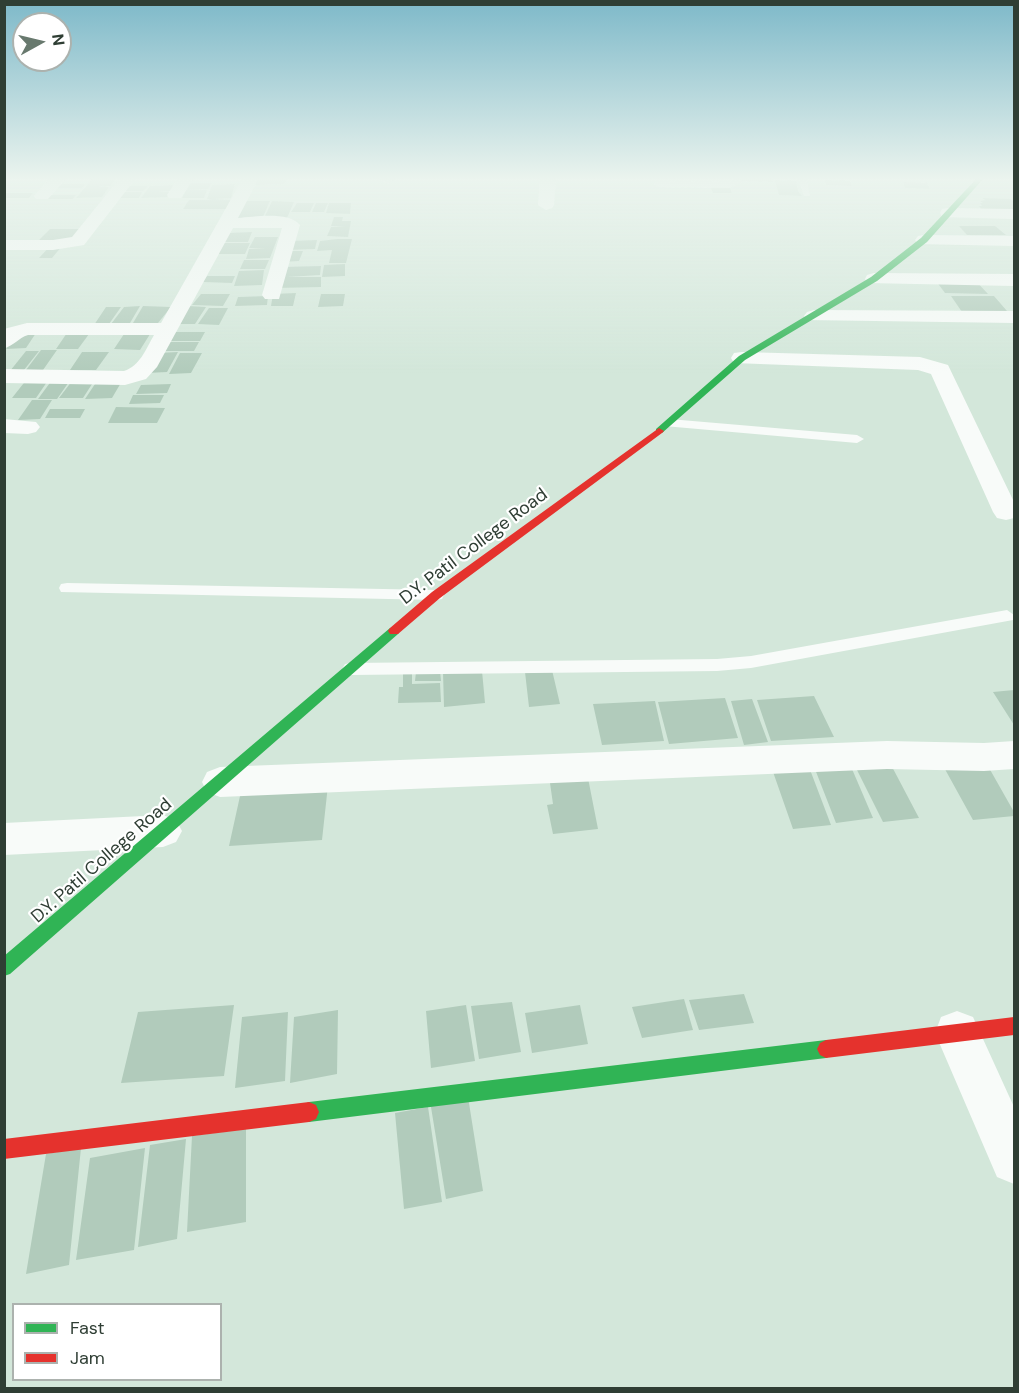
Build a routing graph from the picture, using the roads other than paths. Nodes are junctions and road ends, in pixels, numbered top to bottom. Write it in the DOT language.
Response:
graph roads {
  1 [pos="65,243"];
  2 [pos="216,243"];
  3 [pos="286,243"];
  4 [pos="920,243"];
  5 [pos="4,244"];
  6 [pos="874,279"];
  7 [pos="1014,280"];
  8 [pos="272,295"];
  9 [pos="814,316"];
  10 [pos="1014,317"];
  11 [pos="168,329"];
  12 [pos="4,342"];
  13 [pos="742,357"];
  14 [pos="4,376"];
  15 [pos="669,423"];
  16 [pos="857,439"];
  17 [pos="1006,512"];
  18 [pos="67,588"];
  19 [pos="436,595"];
  20 [pos="1006,616"];
  21 [pos="351,669"];
  22 [pos="1014,755"];
  23 [pos="220,782"];
  24 [pos="163,831"];
  25 [pos="4,839"];
  26 [pos="4,968"];
  27 [pos="1014,1026"];
  28 [pos="957,1033"];
  29 [pos="4,1149"];
  30 [pos="1014,1160"];
  1 -- 5 [label="street"];
  2 -- 11 [label="street"];
  3 -- 8 [label="street"];
  4 -- 6 [label="street, D.Y. Patil College Road"];
  6 -- 7 [label="street"];
  6 -- 9 [label="street, D.Y. Patil College Road"];
  9 -- 10 [label="street"];
  9 -- 13 [label="street, D.Y. Patil College Road"];
  11 -- 12 [label="street"];
  11 -- 14 [label="street"];
  13 -- 15 [label="street, D.Y. Patil College Road"];
  13 -- 17 [label="street"];
  15 -- 16 [label="lane"];
  15 -- 19 [label="street, D.Y. Patil College Road"];
  18 -- 19 [label="lane"];
  19 -- 21 [label="street, D.Y. Patil College Road"];
  20 -- 21 [label="lane"];
  21 -- 23 [label="street, D.Y. Patil College Road"];
  22 -- 23 [label="street"];
  23 -- 24 [label="street, D.Y. Patil College Road"];
  24 -- 25 [label="street"];
  24 -- 26 [label="street, D.Y. Patil College Road"];
  27 -- 28 [label="street"];
  28 -- 29 [label="street"];
  28 -- 30 [label="street"];
}
